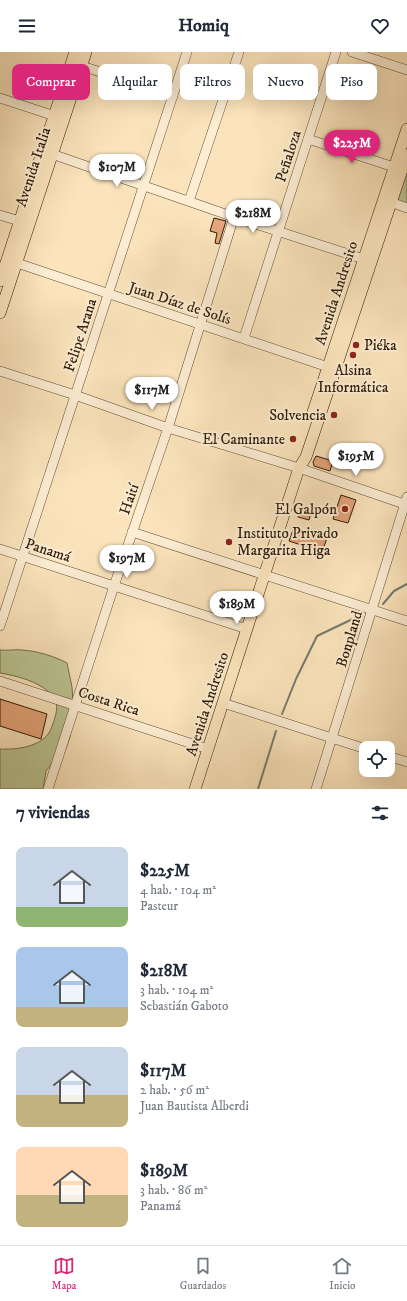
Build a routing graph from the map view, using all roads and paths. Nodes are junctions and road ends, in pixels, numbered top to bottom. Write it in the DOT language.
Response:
graph roads {
  1 [pos="75,52"];
  2 [pos="86,52"];
  3 [pos="187,52"];
  4 [pos="239,52"];
  5 [pos="336,52"];
  6 [pos="352,52"];
  7 [pos="83,64"];
  8 [pos="90,69"];
  9 [pos="407,70"];
  10 [pos="173,96"];
  11 [pos="0,98"];
  12 [pos="69,100"];
  13 [pos="55,116"];
  14 [pos="407,129"];
  15 [pos="308,139"];
  16 [pos="48,153"];
  17 [pos="407,155"];
  18 [pos="398,168"];
  19 [pos="144,186"];
  20 [pos="189,201"];
  21 [pos="388,201"];
  22 [pos="407,208"];
  23 [pos="0,214"];
  24 [pos="234,217"];
  25 [pos="25,223"];
  26 [pos="278,231"];
  27 [pos="368,260"];
  28 [pos="17,263"];
  29 [pos="0,281"];
  30 [pos="108,294"];
  31 [pos="0,314"];
  32 [pos="201,324"];
  33 [pos="244,338"];
  34 [pos="332,368"];
  35 [pos="0,371"];
  36 [pos="76,395"];
  37 [pos="168,428"];
  38 [pos="299,468"];
  39 [pos="406,502"];
  40 [pos="132,532"];
  41 [pos="0,549"];
  42 [pos="23,556"];
  43 [pos="264,575"];
  44 [pos="114,586"];
  45 [pos="372,610"];
  46 [pos="407,621"];
  47 [pos="0,626"];
  48 [pos="248,629"];
  49 [pos="0,681"];
  50 [pos="223,703"];
  51 [pos="76,706"];
  52 [pos="333,738"];
  53 [pos="359,747"];
  54 [pos="208,749"];
  55 [pos="395,758"];
  56 [pos="407,762"];
  57 [pos="48,789"];
  58 [pos="195,789"];
  59 [pos="316,789"];
  1 -- 13 [label="main road, Avenida Italia"];
  2 -- 7 [label="main road, Avenida Italia"];
  3 -- 10 [label="street, Felipe Arana"];
  4 -- 20 [label="street"];
  5 -- 15 [label="street, Peñaloza"];
  6 -- 9 [label="street"];
  8 -- 10 [label="street"];
  10 -- 19 [label="street, Felipe Arana"];
  11 -- 13 [label="street"];
  12 -- 16 [label="main road, Avenida Italia"];
  13 -- 16 [label="main road, Avenida Italia"];
  14 -- 18 [label="main road, Avenida Andresito"];
  15 -- 18 [label="street"];
  15 -- 26 [label="street, Peñaloza"];
  16 -- 19 [label="street"];
  16 -- 25 [label="main road, Avenida Italia"];
  17 -- 18 [label="main road, Avenida Andresito"];
  18 -- 21 [label="main road, Avenida Andresito"];
  19 -- 20 [label="street"];
  19 -- 30 [label="street, Felipe Arana"];
  20 -- 24 [label="street"];
  21 -- 22 [label="street"];
  21 -- 27 [label="main road, Avenida Andresito"];
  23 -- 25 [label="street"];
  24 -- 26 [label="street"];
  24 -- 32 [label="street, Haití"];
  25 -- 28 [label="main road, Avenida Italia"];
  25 -- 29 [label="main road, Avenida Italia"];
  26 -- 27 [label="street"];
  26 -- 33 [label="street, Peñaloza"];
  27 -- 34 [label="main road, Avenida Andresito"];
  28 -- 30 [label="street, Juan Díaz de Solís"];
  28 -- 31 [label="main road, Avenida Italia"];
  30 -- 32 [label="street, Juan Díaz de Solís"];
  30 -- 36 [label="street, Felipe Arana"];
  32 -- 33 [label="street, Juan Díaz de Solís"];
  32 -- 37 [label="street, Haití"];
  33 -- 34 [label="street, Juan Díaz de Solís"];
  34 -- 38 [label="main road, Avenida Andresito"];
  35 -- 36 [label="street"];
  36 -- 37 [label="street"];
  36 -- 42 [label="street, Felipe Arana"];
  37 -- 38 [label="street"];
  37 -- 40 [label="street, Haití"];
  38 -- 39 [label="street"];
  38 -- 43 [label="main road, Avenida Andresito"];
  39 -- 45 [label="street, Bonpland"];
  40 -- 43 [label="street"];
  40 -- 44 [label="street, Haití"];
  41 -- 42 [label="street, Panamá"];
  42 -- 44 [label="street, Panamá"];
  42 -- 47 [label="street, Felipe Arana"];
  43 -- 45 [label="street"];
  43 -- 48 [label="main road, Avenida Andresito"];
  44 -- 48 [label="street, Panamá"];
  44 -- 51 [label="street, Haití"];
  45 -- 46 [label="street"];
  45 -- 52 [label="street, Bonpland"];
  48 -- 50 [label="main road, Avenida Andresito"];
  49 -- 51 [label="street, Costa Rica"];
  50 -- 52 [label="street"];
  50 -- 54 [label="main road, Avenida Andresito"];
  51 -- 54 [label="street, Costa Rica"];
  51 -- 57 [label="street, Haití"];
  52 -- 53 [label="street"];
  52 -- 59 [label="street, Bonpland"];
  54 -- 58 [label="main road, Avenida Andresito"];
  55 -- 56 [label="street"];
}
